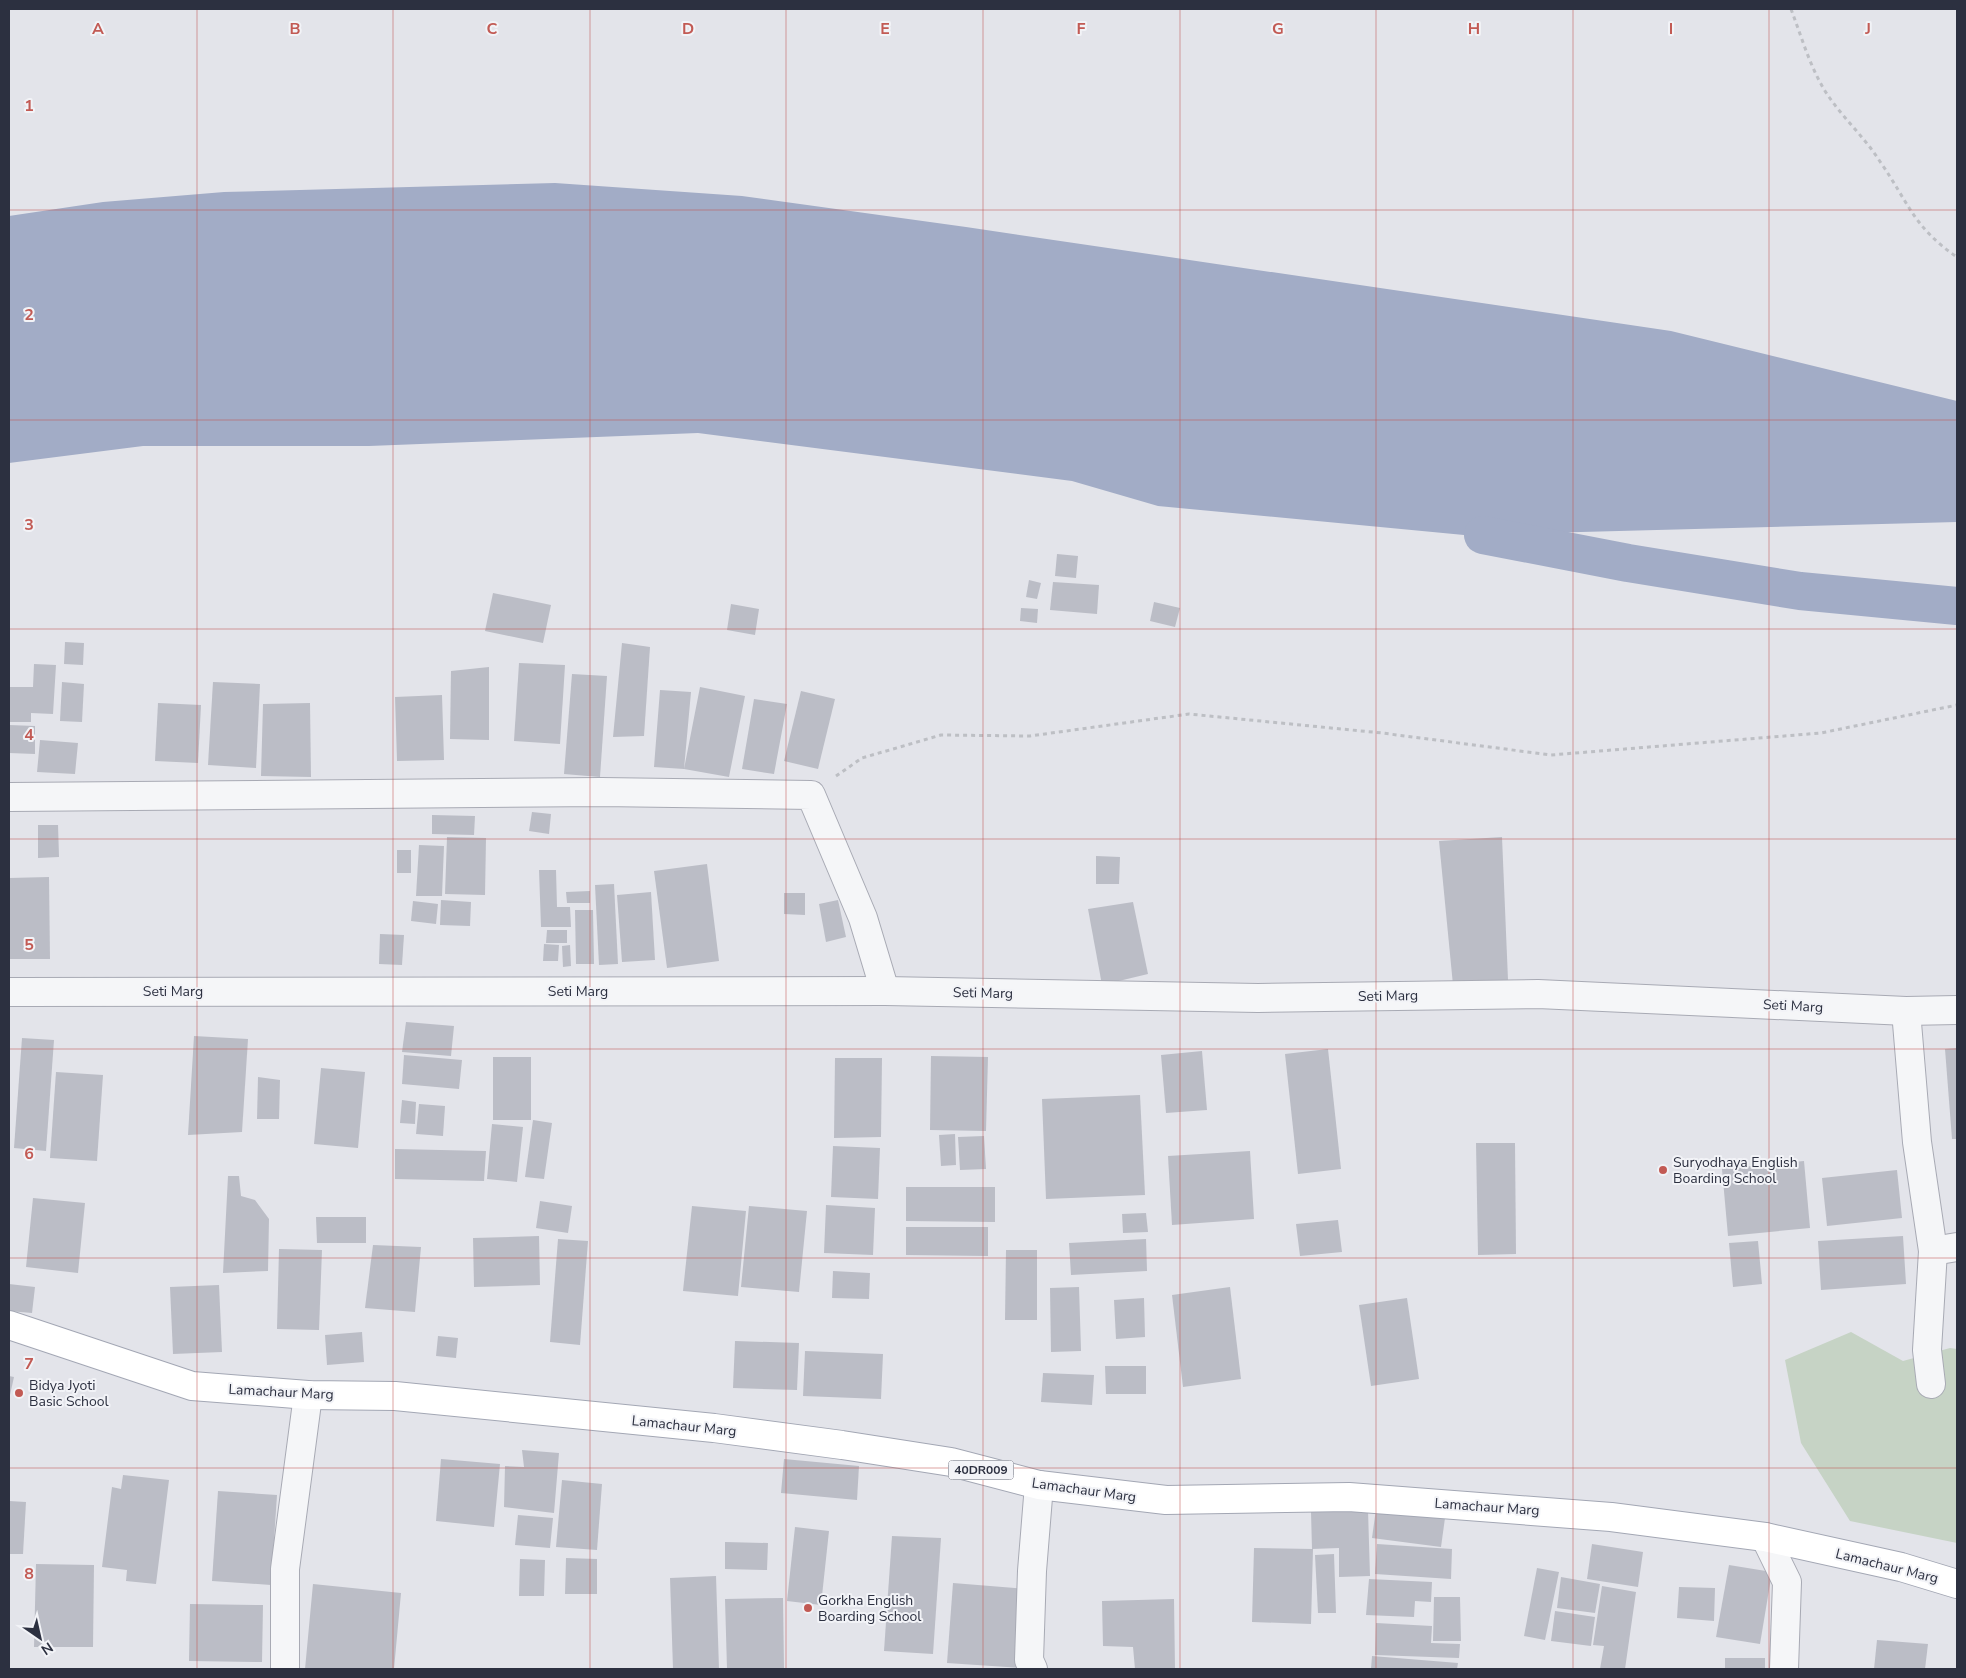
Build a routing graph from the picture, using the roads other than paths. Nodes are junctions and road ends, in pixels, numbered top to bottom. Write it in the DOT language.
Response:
graph roads {
  1 [pos="9,797"];
  2 [pos="885,991"];
  3 [pos="9,992"];
  4 [pos="1957,1010"];
  5 [pos="1906,1011"];
  6 [pos="1945,1249"];
  7 [pos="9,1325"];
  8 [pos="1931,1384"];
  9 [pos="308,1395"];
  10 [pos="1039,1485"];
  11 [pos="1765,1537"];
  12 [pos="1957,1584"];
  13 [pos="286,1669"];
  14 [pos="1033,1669"];
  15 [pos="1784,1669"];
  1 -- 2 [label="street"];
  2 -- 3 [label="street, Seti Marg"];
  2 -- 5 [label="street, Seti Marg"];
  4 -- 5 [label="street, Seti Marg"];
  5 -- 6 [label="street"];
  6 -- 8 [label="street"];
  7 -- 9 [label="main road, Lamachaur Marg / 40DR009"];
  9 -- 10 [label="main road, Lamachaur Marg / 40DR009"];
  9 -- 13 [label="street"];
  10 -- 11 [label="main road, Lamachaur Marg / 40DR009"];
  10 -- 14 [label="street"];
  11 -- 12 [label="main road, Lamachaur Marg / 40DR009"];
  11 -- 15 [label="street"];
}
